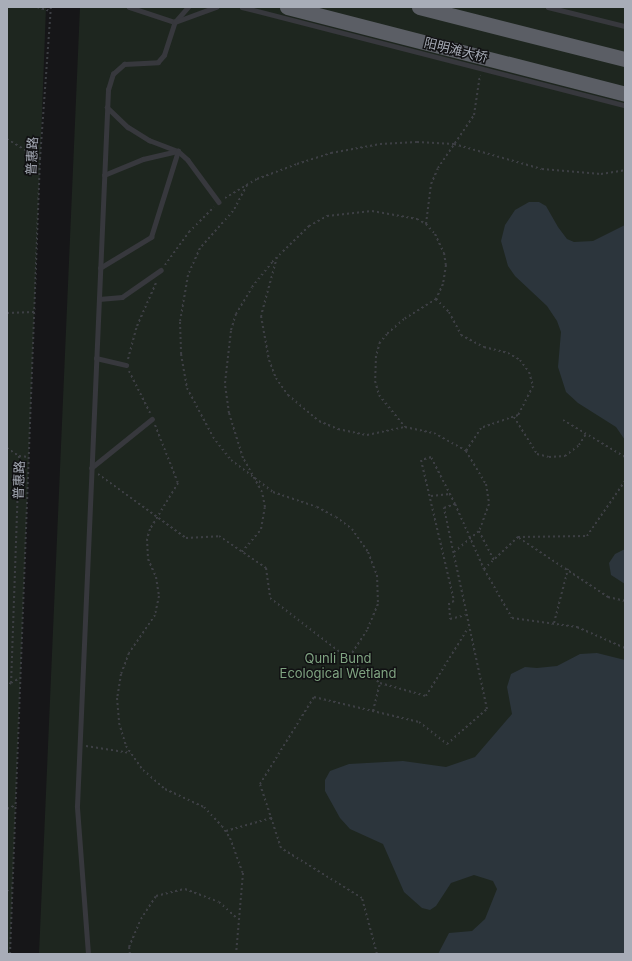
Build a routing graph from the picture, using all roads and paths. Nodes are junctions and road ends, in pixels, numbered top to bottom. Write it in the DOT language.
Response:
graph roads {
  1 [pos="37,7"];
  2 [pos="51,7"];
  3 [pos="129,7"];
  4 [pos="188,7"];
  5 [pos="216,7"];
  6 [pos="242,7"];
  7 [pos="287,7"];
  8 [pos="419,7"];
  9 [pos="548,7"];
  10 [pos="50,11"];
  11 [pos="175,22"];
  12 [pos="625,26"];
  13 [pos="625,59"];
  14 [pos="481,68"];
  15 [pos="625,94"];
  16 [pos="625,105"];
  17 [pos="107,107"];
  18 [pos="7,139"];
  19 [pos="454,144"];
  20 [pos="178,151"];
  21 [pos="40,159"];
  22 [pos="625,170"];
  23 [pos="104,175"];
  24 [pos="247,185"];
  25 [pos="219,202"];
  26 [pos="426,224"];
  27 [pos="277,256"];
  28 [pos="100,268"];
  29 [pos="161,270"];
  30 [pos="99,299"];
  31 [pos="436,299"];
  32 [pos="34,312"];
  33 [pos="7,313"];
  34 [pos="96,358"];
  35 [pos="126,366"];
  36 [pos="513,417"];
  37 [pos="152,419"];
  38 [pos="562,420"];
  39 [pos="405,427"];
  40 [pos="586,434"];
  41 [pos="7,448"];
  42 [pos="466,451"];
  43 [pos="20,456"];
  44 [pos="29,457"];
  45 [pos="625,458"];
  46 [pos="91,468"];
  47 [pos="255,478"];
  48 [pos="625,481"];
  49 [pos="622,486"];
  50 [pos="625,488"];
  51 [pos="450,494"];
  52 [pos="431,496"];
  53 [pos="455,504"];
  54 [pos="156,518"];
  55 [pos="479,531"];
  56 [pos="469,537"];
  57 [pos="518,537"];
  58 [pos="242,552"];
  59 [pos="454,552"];
  60 [pos="494,561"];
  61 [pos="568,568"];
  62 [pos="484,569"];
  63 [pos="625,601"];
  64 [pos="466,614"];
  65 [pos="554,623"];
  66 [pos="468,627"];
  67 [pos="625,648"];
  68 [pos="348,659"];
  69 [pos="21,678"];
  70 [pos="11,683"];
  71 [pos="380,683"];
  72 [pos="7,685"];
  73 [pos="373,711"];
  74 [pos="80,745"];
  75 [pos="130,753"];
  76 [pos="16,805"];
  77 [pos="7,809"];
  78 [pos="271,818"];
  79 [pos="226,832"];
  80 [pos="13,887"];
  81 [pos="7,891"];
  82 [pos="238,919"];
  83 [pos="10,954"];
  84 [pos="88,954"];
  85 [pos="130,954"];
  86 [pos="236,954"];
  87 [pos="377,954"];
  1 -- 10 [label="path"];
  2 -- 10 [label="path, 普惠路"];
  3 -- 11 [label="lane"];
  4 -- 11 [label="lane"];
  5 -- 11 [label="lane"];
  6 -- 14 [label="lane"];
  7 -- 15 [label="highway, 阳明滩大桥"];
  8 -- 13 [label="highway"];
  9 -- 12 [label="lane"];
  10 -- 21 [label="path, 普惠路"];
  11 -- 17 [label="lane"];
  14 -- 16 [label="lane"];
  14 -- 19 [label="path"];
  17 -- 20 [label="lane"];
  17 -- 23 [label="lane"];
  18 -- 21 [label="path"];
  19 -- 22 [label="path"];
  19 -- 24 [label="path"];
  19 -- 26 [label="path"];
  20 -- 23 [label="lane"];
  20 -- 25 [label="lane"];
  20 -- 28 [label="lane"];
  21 -- 32 [label="path, 普惠路"];
  23 -- 28 [label="lane"];
  24 -- 25 [label="path"];
  24 -- 47 [label="path"];
  25 -- 29 [label="path"];
  26 -- 27 [label="path"];
  26 -- 31 [label="path"];
  27 -- 39 [label="path"];
  27 -- 47 [label="path"];
  28 -- 30 [label="lane"];
  29 -- 30 [label="lane"];
  29 -- 35 [label="path"];
  30 -- 34 [label="lane"];
  31 -- 36 [label="path"];
  31 -- 39 [label="path"];
  32 -- 33 [label="path"];
  32 -- 44 [label="path, 普惠路"];
  34 -- 35 [label="lane"];
  34 -- 46 [label="lane"];
  35 -- 37 [label="path"];
  36 -- 40 [label="path"];
  36 -- 42 [label="path"];
  37 -- 46 [label="lane"];
  37 -- 54 [label="path"];
  38 -- 40 [label="path"];
  39 -- 42 [label="path"];
  40 -- 45 [label="path"];
  41 -- 43 [label="path"];
  42 -- 55 [label="path"];
  43 -- 44 [label="path"];
  43 -- 70 [label="path"];
  44 -- 69 [label="path, 普惠路"];
  46 -- 54 [label="path"];
  46 -- 74 [label="lane"];
  47 -- 58 [label="path"];
  47 -- 68 [label="path"];
  48 -- 49 [label="path"];
  49 -- 50 [label="path"];
  49 -- 57 [label="path"];
  51 -- 52 [label="path"];
  51 -- 52 [label="path"];
  51 -- 53 [label="path"];
  52 -- 64 [label="path"];
  53 -- 56 [label="path"];
  53 -- 59 [label="path"];
  54 -- 58 [label="path"];
  54 -- 75 [label="path"];
  55 -- 56 [label="path"];
  55 -- 60 [label="path"];
  56 -- 59 [label="path"];
  56 -- 62 [label="path"];
  57 -- 60 [label="path"];
  57 -- 61 [label="path"];
  58 -- 68 [label="path"];
  59 -- 64 [label="path"];
  60 -- 62 [label="path"];
  61 -- 63 [label="path"];
  61 -- 65 [label="path"];
  62 -- 65 [label="path"];
  64 -- 66 [label="path"];
  65 -- 67 [label="path"];
  66 -- 71 [label="path"];
  66 -- 73 [label="path"];
  68 -- 71 [label="path"];
  69 -- 70 [label="path"];
  69 -- 76 [label="path, 普惠路"];
  70 -- 72 [label="path"];
  71 -- 73 [label="path"];
  73 -- 78 [label="path"];
  74 -- 75 [label="path"];
  74 -- 84 [label="lane"];
  75 -- 79 [label="path"];
  76 -- 77 [label="path"];
  76 -- 80 [label="path, 普惠路"];
  78 -- 79 [label="path"];
  78 -- 87 [label="path"];
  79 -- 82 [label="path"];
  80 -- 81 [label="path"];
  80 -- 83 [label="path, 普惠路"];
  82 -- 85 [label="path"];
  82 -- 86 [label="path"];
}
